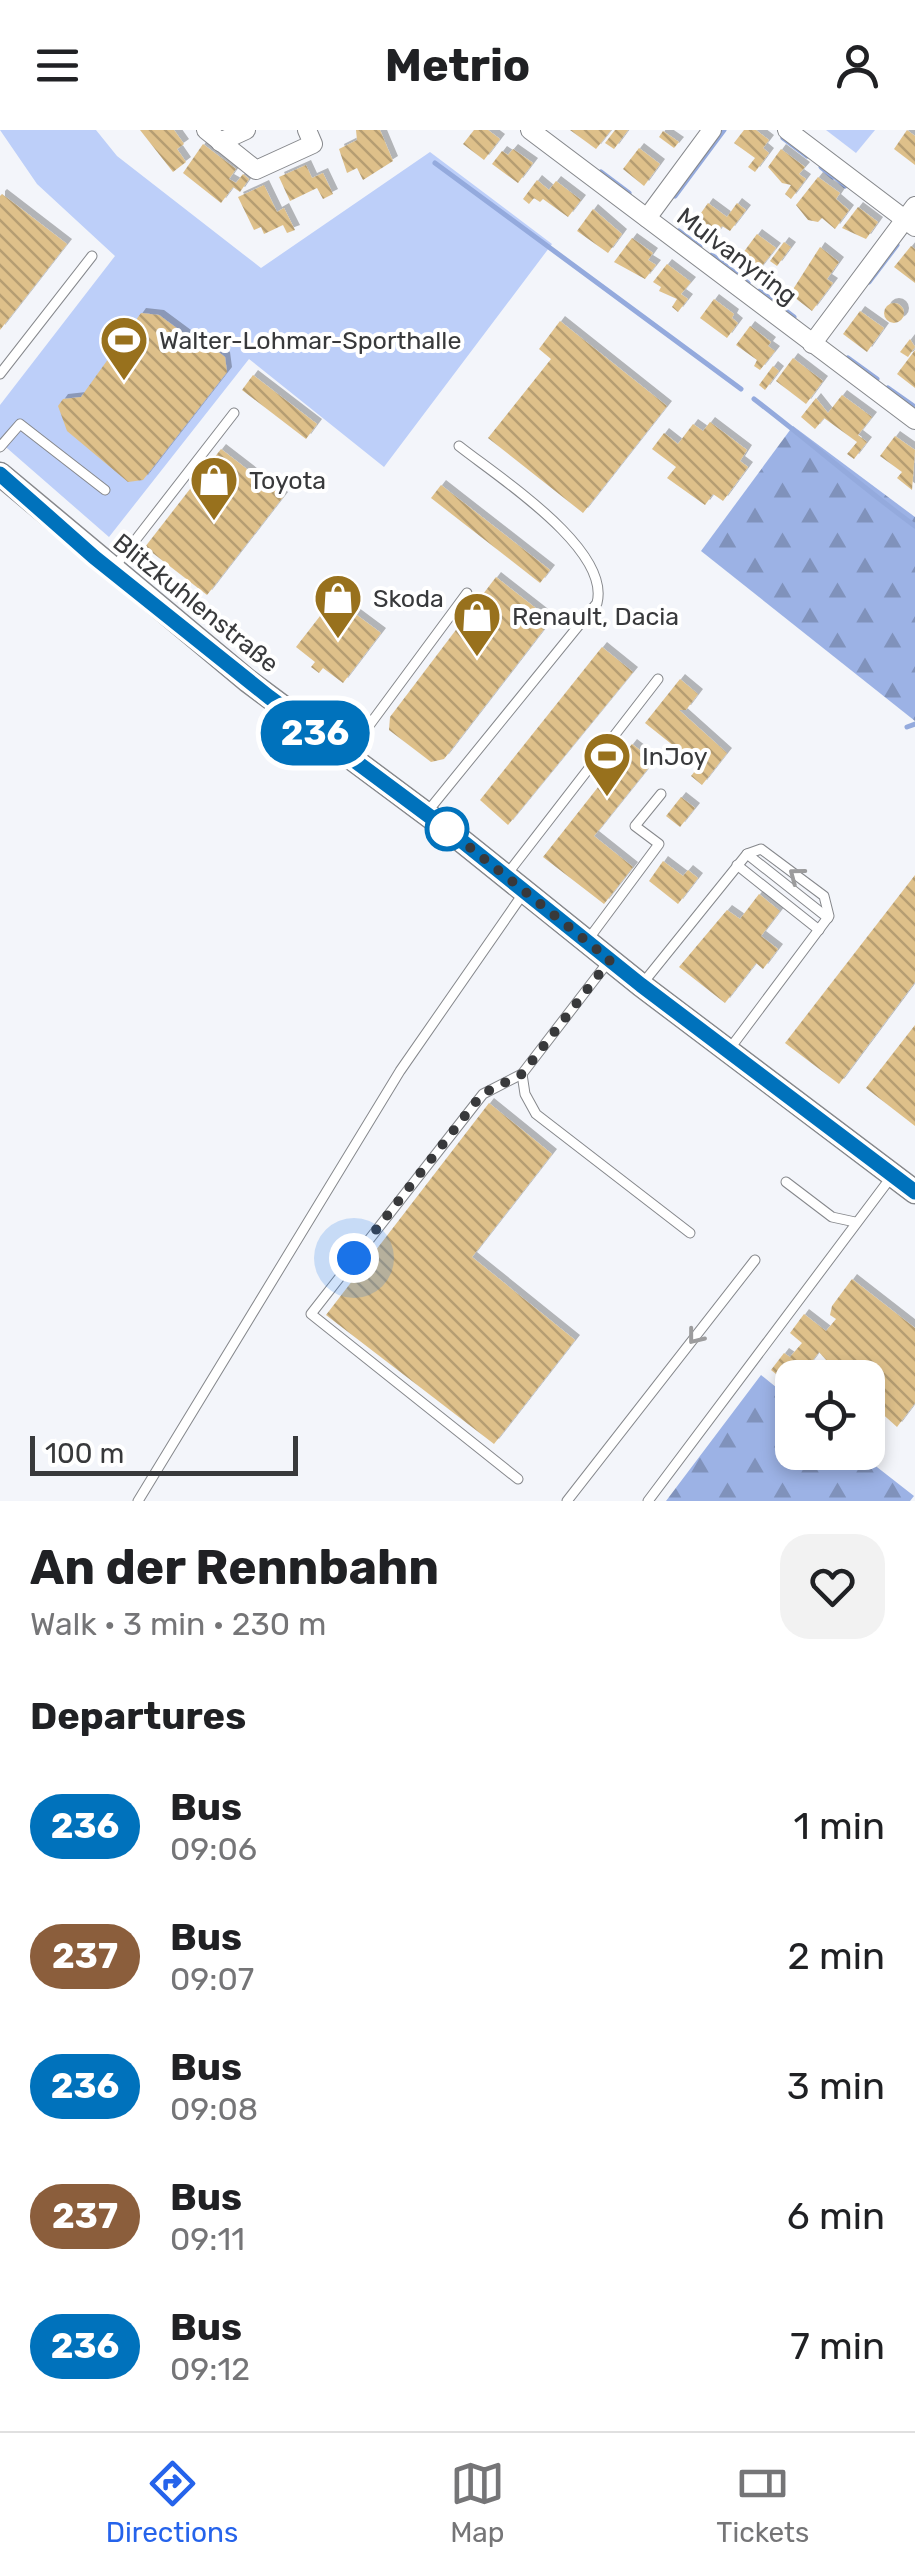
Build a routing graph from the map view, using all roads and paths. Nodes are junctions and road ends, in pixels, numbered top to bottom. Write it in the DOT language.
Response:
graph roads {
  1 [pos="246,130"];
  2 [pos="307,130"];
  3 [pos="530,130"];
  4 [pos="712,130"];
  5 [pos="787,130"];
  6 [pos="213,136"];
  7 [pos="912,217"];
  8 [pos="647,218"];
  9 [pos="92,256"];
  10 [pos="812,344"];
  11 [pos="0,374"];
  12 [pos="234,413"];
  13 [pos="915,420"];
  14 [pos="459,446"];
  15 [pos="0,447"];
  16 [pos="0,474"];
  17 [pos="105,490"];
  18 [pos="112,572"];
  19 [pos="467,593"];
  20 [pos="658,679"];
  21 [pos="346,756"];
  22 [pos="661,794"];
  23 [pos="426,813"];
  24 [pos="737,865"];
  25 [pos="516,883"];
  26 [pos="819,930"];
  27 [pos="586,941"];
  28 [pos="610,960"];
  29 [pos="641,985"];
  30 [pos="728,1051"];
  31 [pos="522,1074"];
  32 [pos="892,1176"];
  33 [pos="786,1182"];
  34 [pos="915,1192"];
  35 [pos="855,1222"];
  36 [pos="690,1234"];
  37 [pos="755,1260"];
  38 [pos="518,1479"];
  39 [pos="138,1501"];
  40 [pos="567,1501"];
  41 [pos="648,1501"];
  1 -- 6 [label="street"];
  2 -- 6 [label="street"];
  3 -- 8 [label="street, Mulvanyring"];
  4 -- 8 [label="street"];
  5 -- 7 [label="street"];
  7 -- 10 [label="street"];
  8 -- 10 [label="street, Mulvanyring"];
  9 -- 11 [label="lane"];
  10 -- 13 [label="street, Mulvanyring"];
  12 -- 18 [label="lane"];
  14 -- 23 [label="lane"];
  15 -- 17 [label="lane"];
  16 -- 18 [label="main road, Blitzkuhlenstraße"];
  18 -- 21 [label="main road, Blitzkuhlenstraße"];
  19 -- 21 [label="lane"];
  20 -- 25 [label="lane"];
  21 -- 23 [label="main road, Blitzkuhlenstraße"];
  22 -- 27 [label="lane"];
  23 -- 25 [label="main road, Blitzkuhlenstraße"];
  24 -- 26 [label="lane"];
  26 -- 24 [label="lane, one-way"];
  24 -- 29 [label="lane"];
  25 -- 27 [label="main road, Blitzkuhlenstraße"];
  25 -- 39 [label="lane"];
  26 -- 30 [label="lane"];
  27 -- 28 [label="main road, Blitzkuhlenstraße"];
  28 -- 29 [label="main road, Blitzkuhlenstraße"];
  28 -- 31 [label="lane"];
  29 -- 30 [label="main road, Blitzkuhlenstraße"];
  30 -- 32 [label="main road, Blitzkuhlenstraße"];
  31 -- 36 [label="lane"];
  31 -- 38 [label="lane"];
  32 -- 34 [label="main road, Blitzkuhlenstraße"];
  32 -- 35 [label="lane"];
  33 -- 35 [label="lane"];
  35 -- 41 [label="lane"];
  37 -- 40 [label="lane, one-way"];
}
